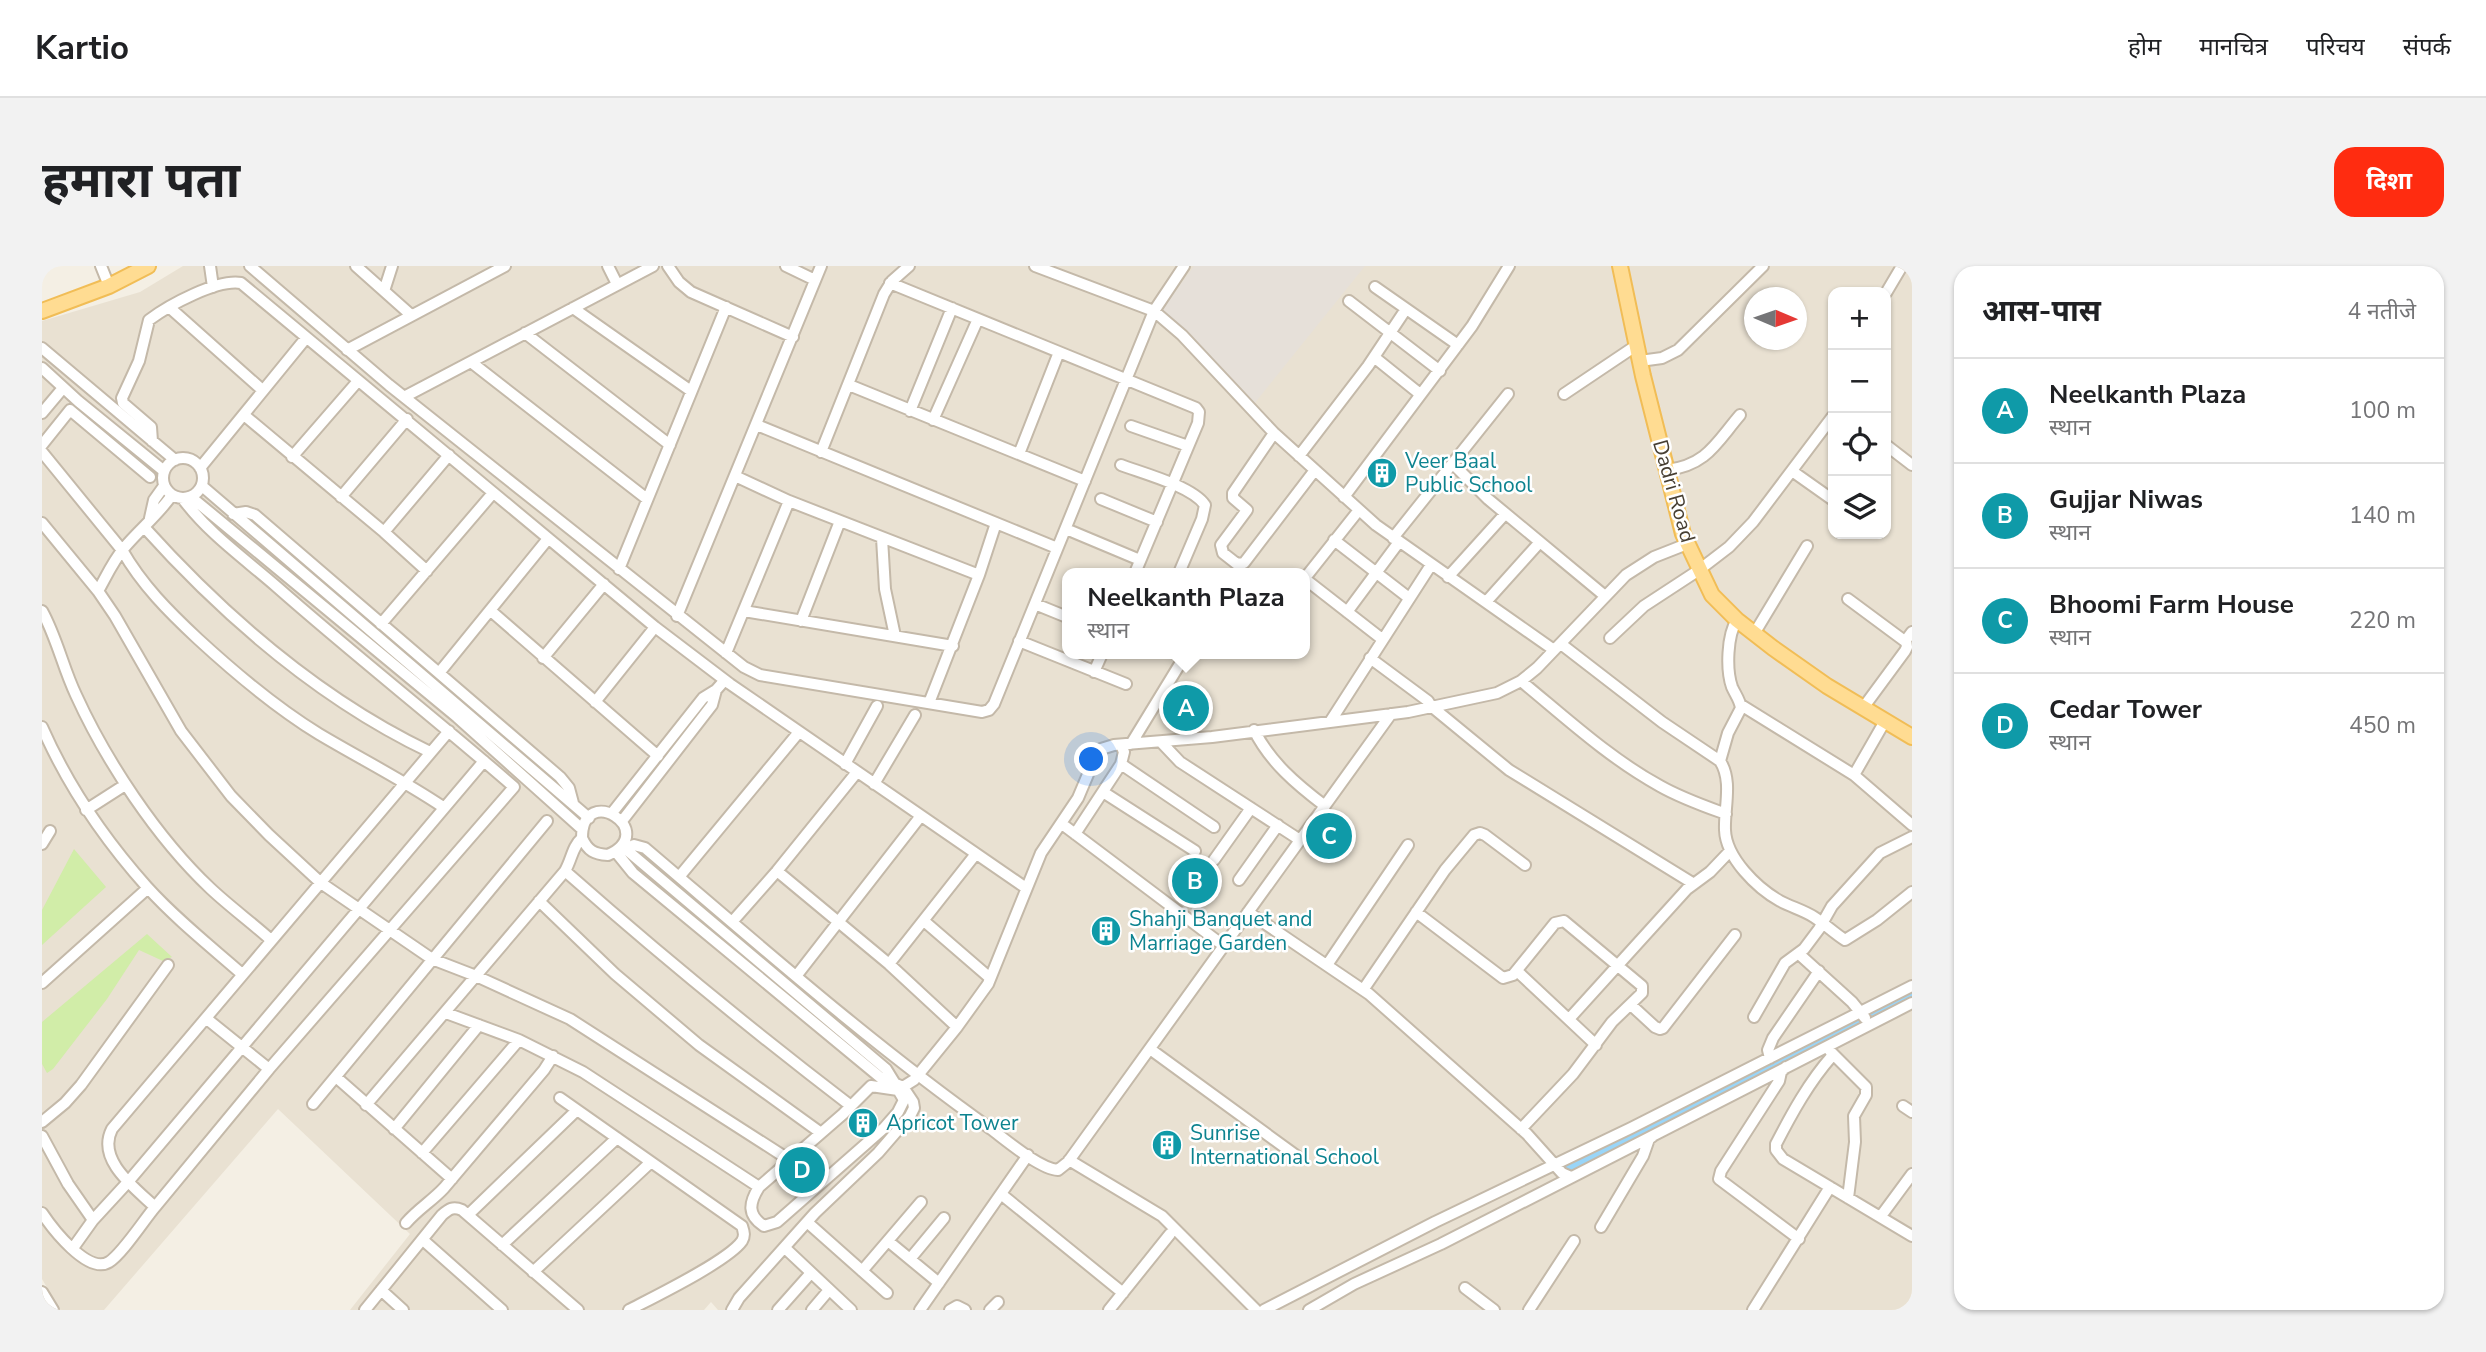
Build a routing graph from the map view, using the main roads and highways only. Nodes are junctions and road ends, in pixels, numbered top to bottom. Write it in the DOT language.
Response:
graph roads {
  1 [pos="148,266"];
  2 [pos="1620,266"];
  3 [pos="42,311"];
  4 [pos="1912,737"];
  1 -- 3 [label="main road"];
  2 -- 4 [label="main road, Dadri Road"];
}
